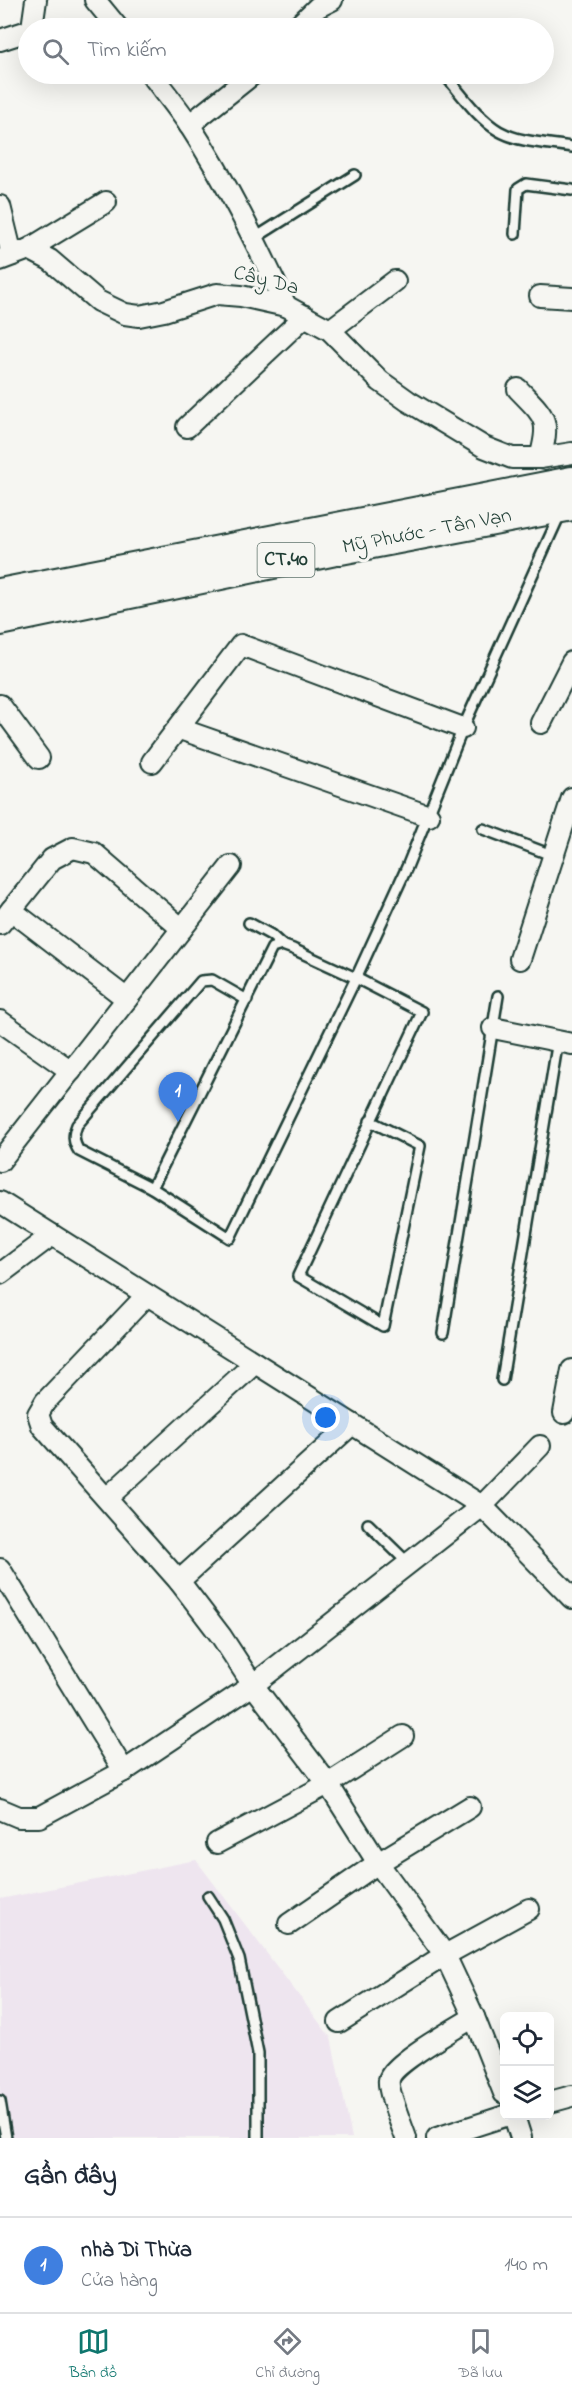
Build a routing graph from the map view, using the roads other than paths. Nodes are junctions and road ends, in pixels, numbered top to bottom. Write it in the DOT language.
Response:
graph roads {
  1 [pos="36,0"];
  2 [pos="95,0"];
  3 [pos="322,2"];
  4 [pos="32,18"];
  5 [pos="110,18"];
  6 [pos="306,18"];
  7 [pos="18,34"];
  8 [pos="0,40"];
  9 [pos="158,84"];
  10 [pos="240,84"];
  11 [pos="453,84"];
  12 [pos="189,125"];
  13 [pos="572,147"];
  14 [pos="355,175"];
  15 [pos="572,190"];
  16 [pos="106,202"];
  17 [pos="0,206"];
  18 [pos="515,234"];
  19 [pos="255,238"];
  20 [pos="14,255"];
  21 [pos="395,281"];
  22 [pos="540,296"];
  23 [pos="572,298"];
  24 [pos="286,306"];
  25 [pos="305,316"];
  26 [pos="330,330"];
  27 [pos="518,389"];
  28 [pos="187,427"];
  29 [pos="572,453"];
  30 [pos="512,458"];
  31 [pos="540,458"];
  32 [pos="514,493"];
  33 [pos="569,497"];
  34 [pos="0,594"];
  35 [pos="0,620"];
  36 [pos="572,662"];
  37 [pos="0,705"];
  38 [pos="541,723"];
  39 [pos="463,728"];
  40 [pos="180,729"];
  41 [pos="39,758"];
  42 [pos="152,762"];
  43 [pos="572,798"];
  44 [pos="429,816"];
  45 [pos="483,829"];
  46 [pos="554,856"];
  47 [pos="231,866"];
  48 [pos="6,917"];
  49 [pos="249,923"];
  50 [pos="182,928"];
  51 [pos="282,945"];
  52 [pos="520,959"];
  53 [pos="356,978"];
  54 [pos="498,996"];
  55 [pos="127,999"];
  56 [pos="247,1000"];
  57 [pos="0,1021"];
  58 [pos="493,1028"];
  59 [pos="565,1042"];
  60 [pos="71,1071"];
  61 [pos="370,1121"];
  62 [pos="0,1161"];
  63 [pos="152,1188"];
  64 [pos="0,1202"];
  65 [pos="52,1235"];
  66 [pos="0,1274"];
  67 [pos="147,1295"];
  68 [pos="443,1333"];
  69 [pos="255,1363"];
  70 [pos="572,1370"];
  71 [pos="502,1380"];
  72 [pos="564,1413"];
  73 [pos="352,1424"];
  74 [pos="540,1446"];
  75 [pos="107,1498"];
  76 [pos="482,1506"];
  77 [pos="368,1524"];
  78 [pos="409,1564"];
  79 [pos="0,1569"];
  80 [pos="179,1581"];
  81 [pos="572,1598"];
  82 [pos="253,1685"];
  83 [pos="403,1736"];
  84 [pos="124,1771"];
  85 [pos="328,1784"];
  86 [pos="470,1807"];
  87 [pos="0,1809"];
  88 [pos="217,1843"];
  89 [pos="378,1863"];
  90 [pos="208,1896"];
  91 [pos="529,1909"];
  92 [pos="289,1924"];
  93 [pos="445,1955"];
  94 [pos="474,2017"];
  95 [pos="339,2022"];
  96 [pos="500,2082"];
  97 [pos="572,2096"];
  98 [pos="0,2100"];
  99 [pos="554,2101"];
  100 [pos="500,2117"];
  101 [pos="516,2120"];
  102 [pos="6,2138"];
  103 [pos="258,2138"];
  104 [pos="406,2138"];
  105 [pos="437,2138"];
  106 [pos="521,2138"];
  1 -- 4 [label="street"];
  2 -- 5 [label="street"];
  3 -- 6 [label="street"];
  7 -- 8 [label="street"];
  9 -- 12 [label="street"];
  10 -- 12 [label="street"];
  11 -- 13 [label="lane"];
  12 -- 19 [label="street"];
  14 -- 19 [label="lane"];
  15 -- 18 [label="lane"];
  16 -- 20 [label="street"];
  17 -- 20 [label="street"];
  19 -- 24 [label="street"];
  20 -- 24 [label="street, Cây Da"];
  21 -- 26 [label="street"];
  22 -- 23 [label="street"];
  24 -- 25 [label="street, Cây Da"];
  25 -- 26 [label="street, Cây Da"];
  25 -- 28 [label="street"];
  26 -- 30 [label="street, Cây Da"];
  27 -- 31 [label="street"];
  29 -- 31 [label="street, Cây Da"];
  30 -- 31 [label="street, Cây Da"];
  30 -- 32 [label="street"];
  32 -- 33 [label="main road, Mỹ Phước - Tân Vạn / CT.40"];
  32 -- 34 [label="main road, Mỹ Phước - Tân Vạn / CT.40"];
  33 -- 35 [label="main road, Mỹ Phước - Tân Vạn / CT.40"];
  33 -- 39 [label="lane"];
  36 -- 38 [label="street"];
  37 -- 41 [label="street"];
  39 -- 40 [label="street"];
  39 -- 44 [label="lane"];
  40 -- 42 [label="street"];
  40 -- 44 [label="street"];
  43 -- 46 [label="street"];
  44 -- 53 [label="lane"];
  45 -- 46 [label="lane"];
  46 -- 52 [label="street"];
  47 -- 50 [label="street"];
  48 -- 50 [label="street"];
  48 -- 55 [label="street"];
  49 -- 51 [label="lane"];
  50 -- 55 [label="street"];
  51 -- 53 [label="lane"];
  51 -- 56 [label="lane"];
  53 -- 61 [label="lane"];
  53 -- 63 [label="lane"];
  54 -- 58 [label="lane"];
  55 -- 60 [label="street"];
  56 -- 63 [label="lane"];
  56 -- 63 [label="lane"];
  57 -- 60 [label="street"];
  58 -- 59 [label="street"];
  58 -- 68 [label="lane"];
  59 -- 71 [label="lane"];
  60 -- 62 [label="street"];
  61 -- 61 [label="lane"];
  64 -- 65 [label="street"];
  65 -- 66 [label="street"];
  65 -- 67 [label="street"];
  67 -- 69 [label="street"];
  67 -- 75 [label="street"];
  69 -- 73 [label="street"];
  69 -- 75 [label="street"];
  70 -- 72 [label="street"];
  73 -- 76 [label="street"];
  73 -- 80 [label="street"];
  74 -- 76 [label="street"];
  75 -- 80 [label="street"];
  76 -- 78 [label="street"];
  76 -- 81 [label="street"];
  77 -- 78 [label="lane"];
  78 -- 82 [label="street"];
  79 -- 84 [label="street"];
  80 -- 82 [label="street"];
  82 -- 84 [label="street"];
  82 -- 85 [label="street"];
  83 -- 85 [label="street"];
  84 -- 87 [label="street"];
  85 -- 88 [label="street"];
  85 -- 89 [label="street"];
  86 -- 89 [label="street"];
  89 -- 92 [label="street"];
  89 -- 93 [label="street"];
  90 -- 103 [label="lane"];
  91 -- 93 [label="street"];
  93 -- 94 [label="street"];
  93 -- 95 [label="street"];
  94 -- 96 [label="street"];
  94 -- 104 [label="street"];
  97 -- 99 [label="street"];
  98 -- 102 [label="lane"];
  100 -- 105 [label="street"];
  101 -- 106 [label="street"];
}
